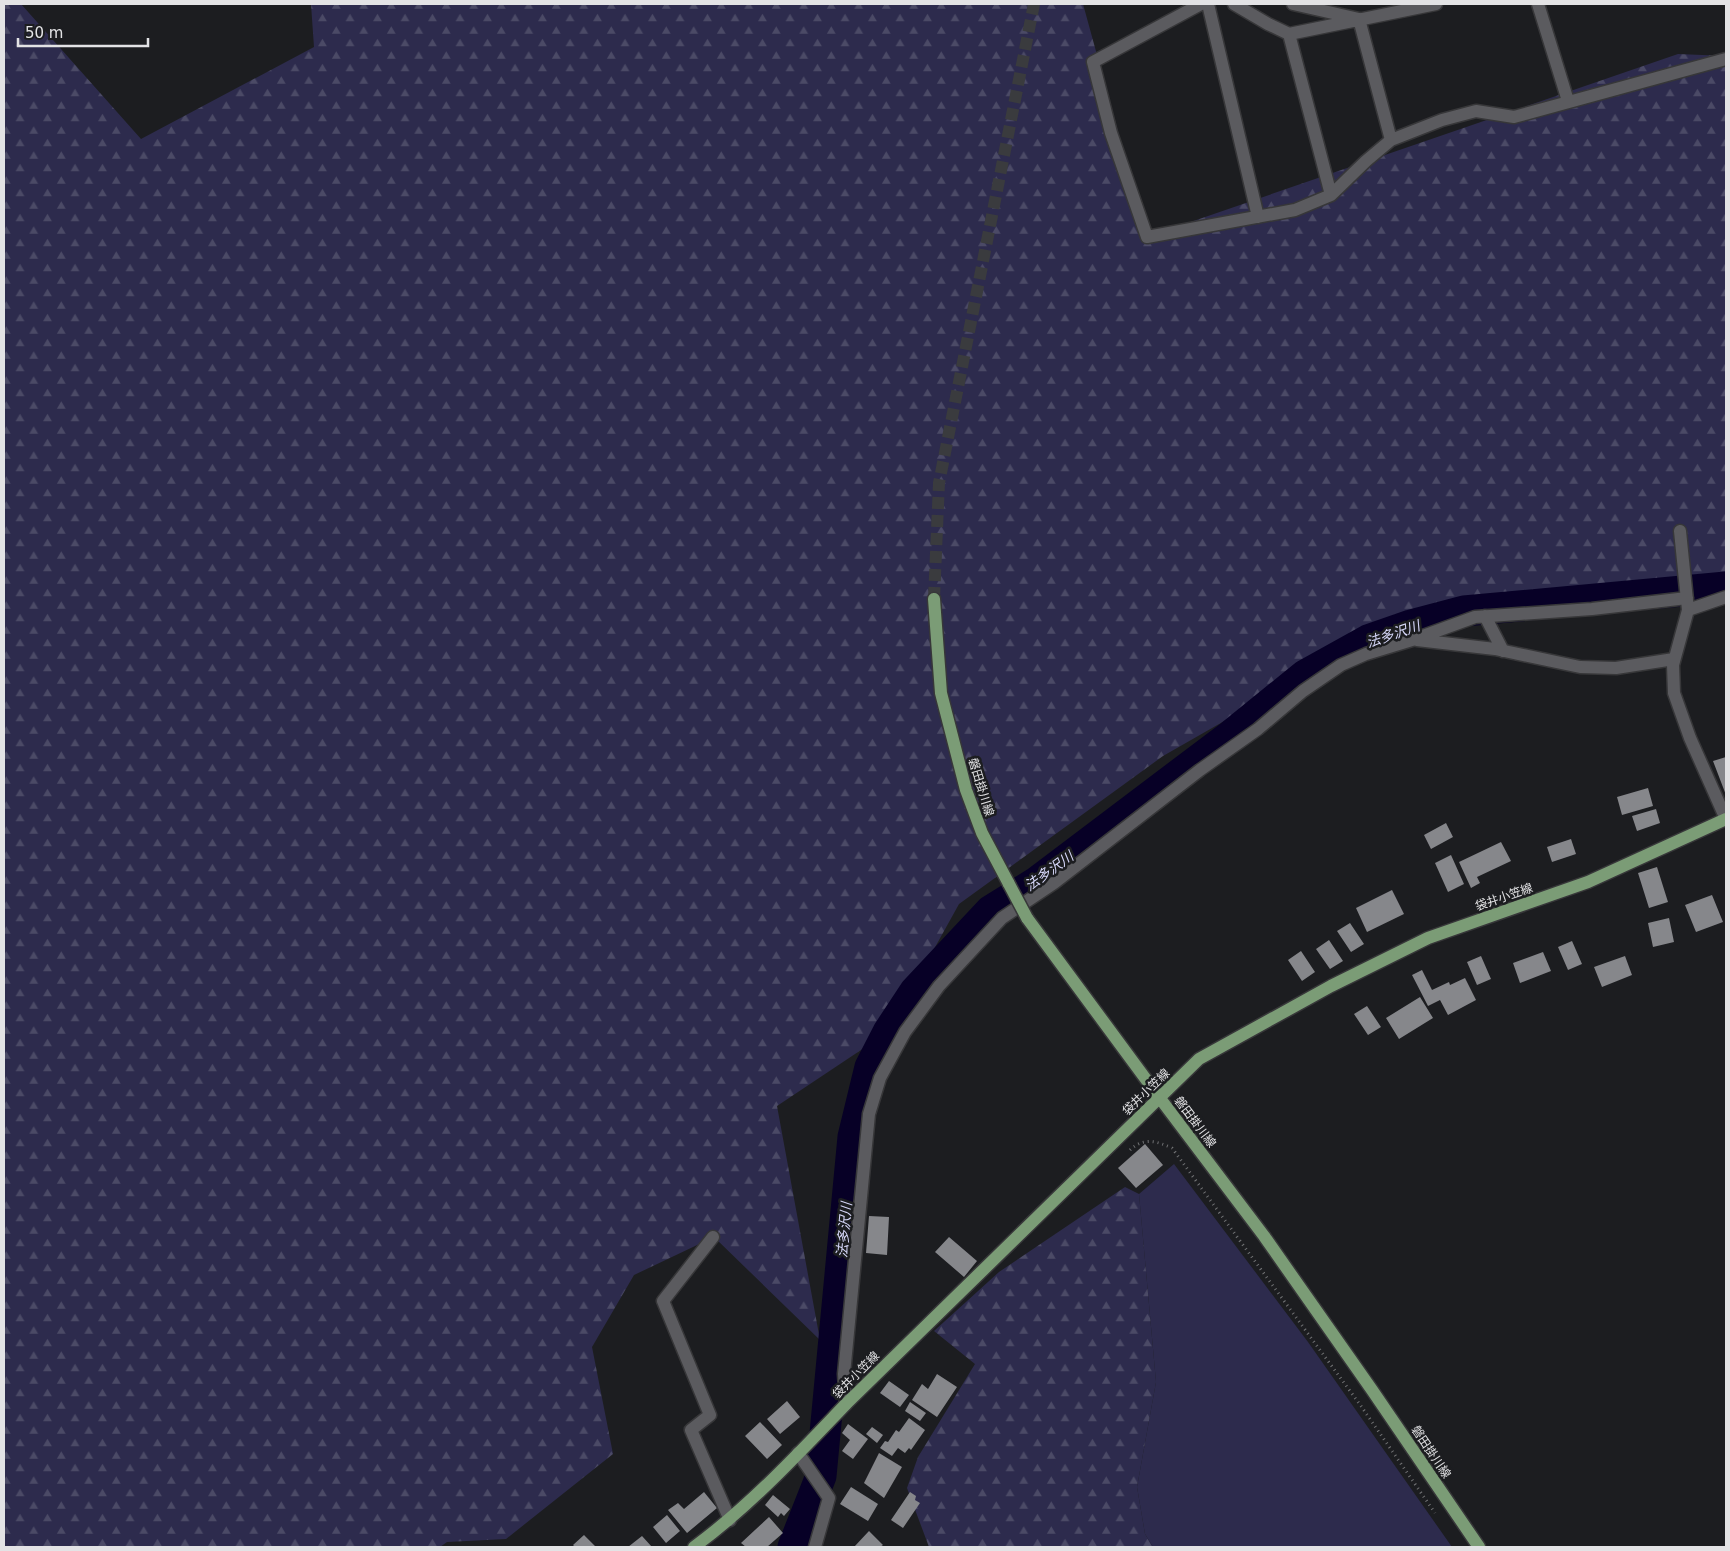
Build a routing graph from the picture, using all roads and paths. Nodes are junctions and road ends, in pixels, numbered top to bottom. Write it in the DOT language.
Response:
graph roads {
  1 [pos="1200,4"];
  2 [pos="1208,4"];
  3 [pos="1234,4"];
  4 [pos="1293,4"];
  5 [pos="1436,4"];
  6 [pos="1538,4"];
  7 [pos="1359,20"];
  8 [pos="1289,34"];
  9 [pos="1726,58"];
  10 [pos="1568,102"];
  11 [pos="1391,140"];
  12 [pos="1331,195"];
  13 [pos="1258,217"];
  14 [pos="1680,531"];
  15 [pos="1726,597"];
  16 [pos="934,599"];
  17 [pos="1687,604"];
  18 [pos="1485,616"];
  19 [pos="1412,640"];
  20 [pos="1503,651"];
  21 [pos="1674,659"];
  22 [pos="1726,819"];
  23 [pos="1159,1098"];
  24 [pos="1127,1153"];
  25 [pos="714,1237"];
  26 [pos="846,1404"];
  27 [pos="798,1453"];
  28 [pos="1438,1516"];
  29 [pos="730,1520"];
  30 [pos="817,1546"];
  31 [pos="694,1547"];
  32 [pos="1479,1547"];
  1 -- 13 [label="street"];
  2 -- 13 [label="street"];
  3 -- 8 [label="street"];
  4 -- 7 [label="street"];
  5 -- 7 [label="street"];
  6 -- 10 [label="street"];
  7 -- 8 [label="street"];
  7 -- 11 [label="street"];
  8 -- 12 [label="street"];
  9 -- 10 [label="street"];
  10 -- 11 [label="street"];
  11 -- 12 [label="street"];
  12 -- 13 [label="street"];
  14 -- 17 [label="street"];
  15 -- 17 [label="street"];
  16 -- 23 [label="main road, 磐田掛川線, bridge"];
  17 -- 18 [label="street"];
  17 -- 21 [label="street"];
  18 -- 19 [label="street"];
  18 -- 20 [label="street"];
  19 -- 20 [label="street"];
  19 -- 26 [label="street"];
  20 -- 21 [label="street"];
  21 -- 22 [label="street"];
  22 -- 23 [label="main road, 袋井小笠線"];
  23 -- 26 [label="main road, 袋井小笠線"];
  23 -- 32 [label="main road, 磐田掛川線"];
  24 -- 28 [label="path"];
  25 -- 29 [label="street"];
  26 -- 27 [label="main road, 袋井小笠線"];
  27 -- 29 [label="main road, 袋井小笠線"];
  27 -- 30 [label="street"];
  29 -- 31 [label="main road, 袋井小笠線"];
}
